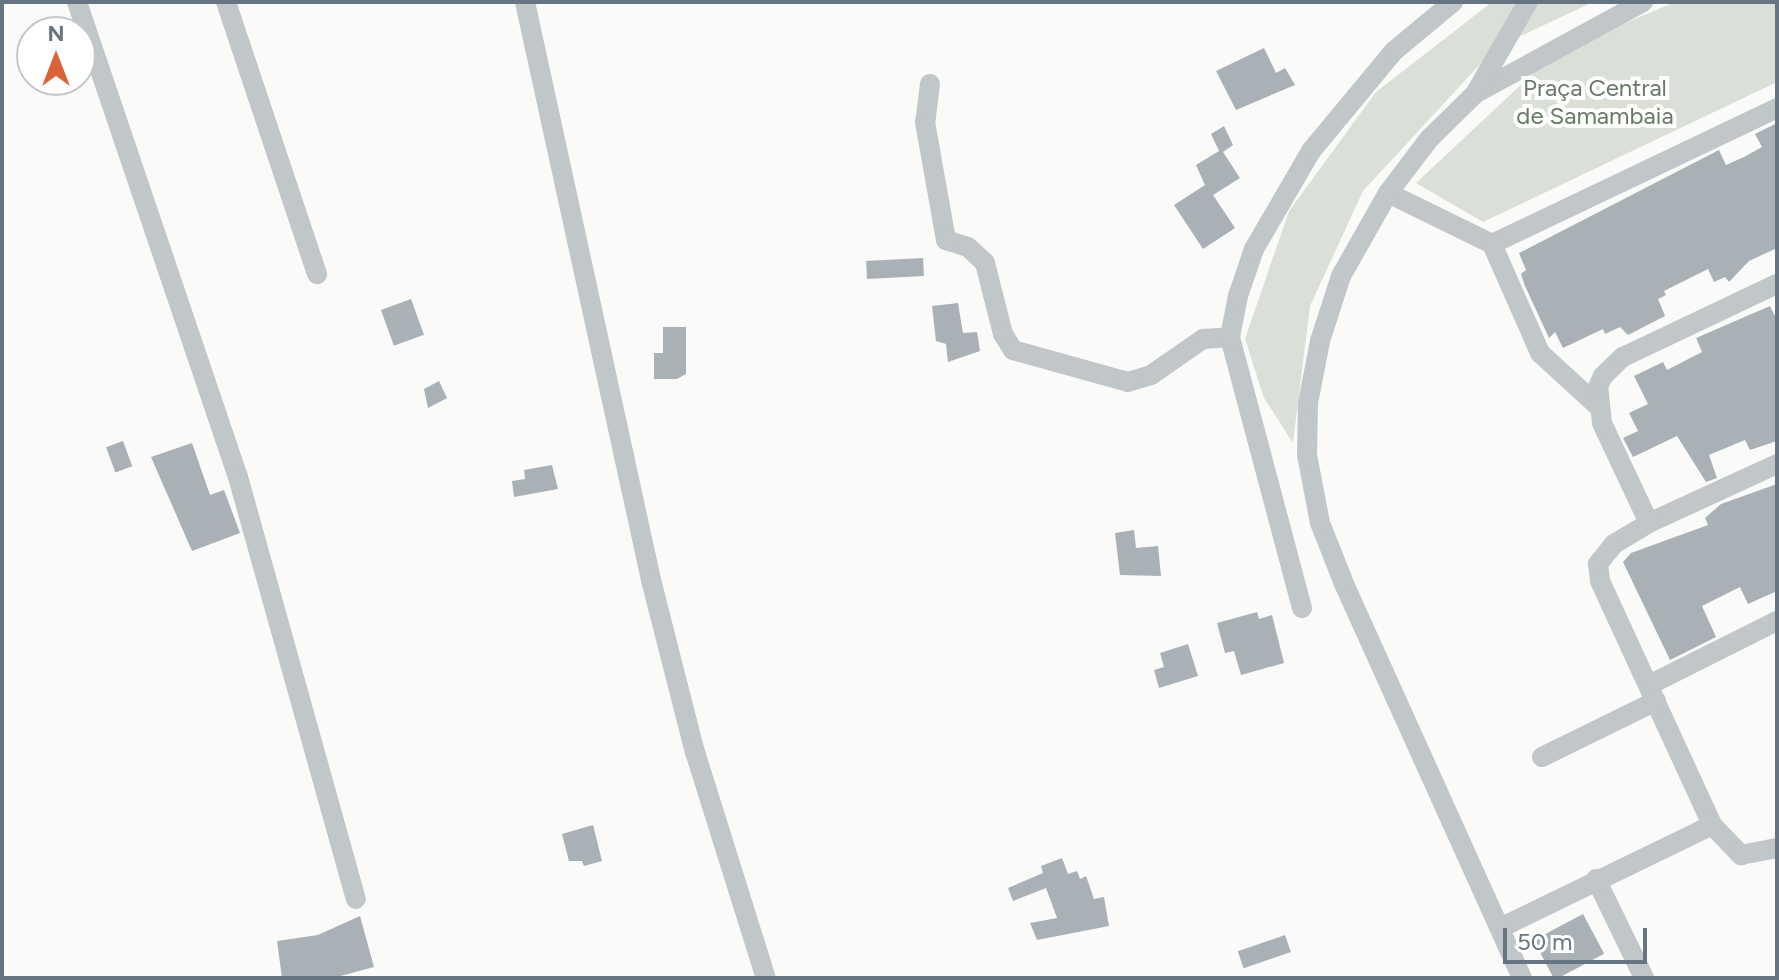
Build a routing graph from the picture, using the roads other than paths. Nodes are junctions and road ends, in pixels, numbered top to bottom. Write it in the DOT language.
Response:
graph roads {
  1 [pos="77,2"];
  2 [pos="226,2"];
  3 [pos="525,2"];
  4 [pos="1453,2"];
  5 [pos="1528,2"];
  6 [pos="1643,2"];
  7 [pos="930,84"];
  8 [pos="1475,94"];
  9 [pos="1777,108"];
  10 [pos="1388,193"];
  11 [pos="1492,244"];
  12 [pos="317,274"];
  13 [pos="1777,284"];
  14 [pos="1230,337"];
  15 [pos="1598,406"];
  16 [pos="1777,464"];
  17 [pos="1649,523"];
  18 [pos="1302,608"];
  19 [pos="1777,621"];
  20 [pos="1652,693"];
  21 [pos="1542,757"];
  22 [pos="1712,825"];
  23 [pos="1777,848"];
  24 [pos="1596,879"];
  25 [pos="356,899"];
  26 [pos="1500,928"];
  27 [pos="766,978"];
  28 [pos="1522,978"];
  29 [pos="1644,978"];
  1 -- 25 [label="street"];
  2 -- 12 [label="street"];
  3 -- 27 [label="street"];
  4 -- 14 [label="street"];
  5 -- 8 [label="street"];
  6 -- 8 [label="street"];
  7 -- 14 [label="street"];
  8 -- 10 [label="street"];
  9 -- 11 [label="street"];
  10 -- 11 [label="street"];
  10 -- 26 [label="street"];
  11 -- 15 [label="street"];
  13 -- 15 [label="street"];
  14 -- 18 [label="street"];
  15 -- 17 [label="street"];
  16 -- 17 [label="street"];
  17 -- 20 [label="street"];
  19 -- 20 [label="street"];
  20 -- 21 [label="street"];
  20 -- 22 [label="street"];
  22 -- 23 [label="street"];
  22 -- 24 [label="street"];
  24 -- 26 [label="street"];
  24 -- 29 [label="street"];
  26 -- 28 [label="street"];
}
